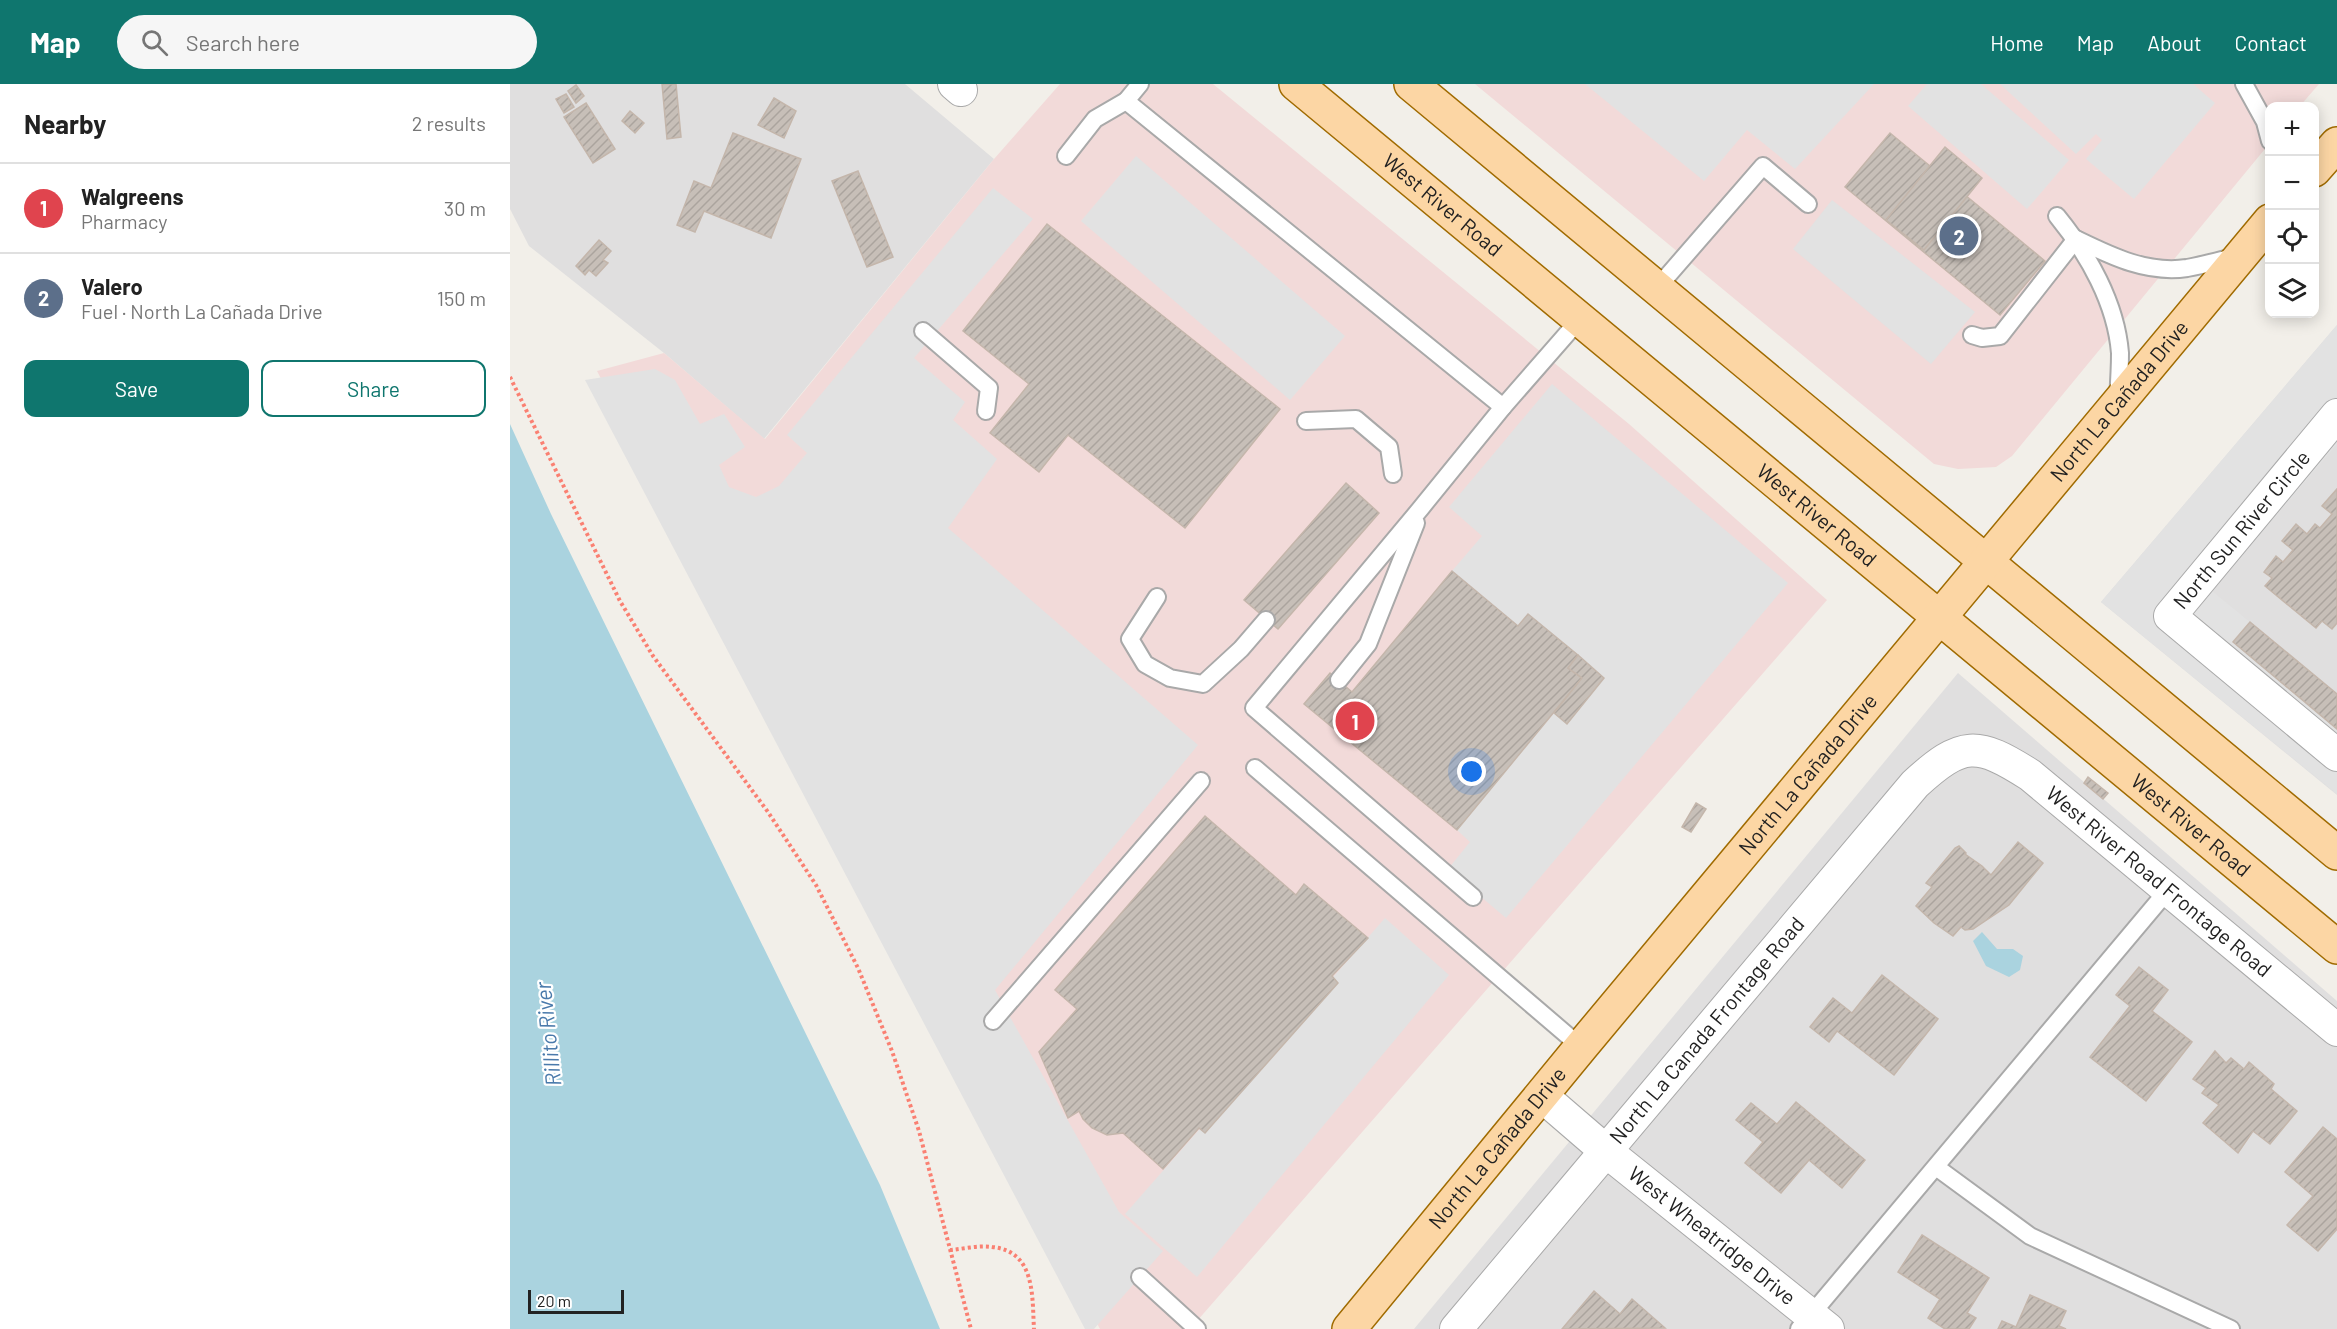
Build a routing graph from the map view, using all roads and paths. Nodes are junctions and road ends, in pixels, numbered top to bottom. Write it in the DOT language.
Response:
graph roads {
  1 [pos="1140,84"];
  2 [pos="1296,84"];
  3 [pos="1411,84"];
  4 [pos="2244,84"];
  5 [pos="1126,101"];
  6 [pos="2265,122"];
  7 [pos="2337,144"];
  8 [pos="1066,156"];
  9 [pos="2319,164"];
  10 [pos="1808,204"];
  11 [pos="2057,216"];
  12 [pos="2265,225"];
  13 [pos="2076,239"];
  14 [pos="2241,255"];
  15 [pos="1657,288"];
  16 [pos="1580,320"];
  17 [pos="923,331"];
  18 [pos="1972,335"];
  19 [pos="510,377"];
  20 [pos="2118,403"];
  21 [pos="1503,407"];
  22 [pos="986,411"];
  23 [pos="2337,415"];
  24 [pos="1306,421"];
  25 [pos="1393,474"];
  26 [pos="1421,508"];
  27 [pos="1985,562"];
  28 [pos="1157,597"];
  29 [pos="1940,616"];
  30 [pos="1266,620"];
  31 [pos="1339,680"];
  32 [pos="1971,749"];
  33 [pos="2337,755"];
  34 [pos="1255,768"];
  35 [pos="1201,781"];
  36 [pos="2337,853"];
  37 [pos="2168,890"];
  38 [pos="1473,897"];
  39 [pos="2337,947"];
  40 [pos="993,1022"];
  41 [pos="2337,1030"];
  42 [pos="1581,1047"];
  43 [pos="1542,1096"];
  44 [pos="1607,1152"];
  45 [pos="1936,1167"];
  46 [pos="950,1250"];
  47 [pos="1140,1277"];
  48 [pos="1813,1324"];
  49 [pos="971,1329"];
  50 [pos="1034,1329"];
  51 [pos="1197,1329"];
  52 [pos="1349,1329"];
  53 [pos="1456,1329"];
  54 [pos="2231,1329"];
  1 -- 5 [label="lane"];
  2 -- 16 [label="main road, West River Road"];
  3 -- 15 [label="main road"];
  4 -- 6 [label="lane"];
  5 -- 8 [label="lane"];
  5 -- 21 [label="lane"];
  7 -- 9 [label="main road"];
  10 -- 15 [label="lane"];
  11 -- 13 [label="lane"];
  12 -- 14 [label="main road, North La Cañada Drive"];
  13 -- 14 [label="lane"];
  13 -- 18 [label="lane"];
  13 -- 20 [label="lane"];
  14 -- 20 [label="main road, North La Cañada Drive"];
  15 -- 27 [label="main road"];
  16 -- 21 [label="lane"];
  16 -- 29 [label="main road, West River Road"];
  17 -- 22 [label="lane"];
  19 -- 46 [label="path"];
  20 -- 27 [label="main road, North La Cañada Drive"];
  21 -- 26 [label="lane"];
  23 -- 33 [label="street, North Sun River Circle"];
  24 -- 25 [label="lane"];
  26 -- 31 [label="lane"];
  26 -- 38 [label="lane"];
  27 -- 29 [label="main road, North La Cañada Drive"];
  27 -- 36 [label="main road"];
  28 -- 30 [label="lane"];
  29 -- 39 [label="main road, West River Road"];
  29 -- 42 [label="main road, North La Cañada Drive"];
  32 -- 37 [label="street, West River Road Frontage Road"];
  32 -- 44 [label="street, North La Canada Frontage Road"];
  34 -- 42 [label="lane"];
  35 -- 40 [label="lane"];
  37 -- 41 [label="street, West River Road Frontage Road"];
  37 -- 45 [label="lane"];
  42 -- 43 [label="main road, North La Cañada Drive"];
  43 -- 44 [label="street, West Wheatridge Drive"];
  43 -- 52 [label="main road, North La Cañada Drive"];
  44 -- 48 [label="street, West Wheatridge Drive"];
  44 -- 53 [label="street, North La Canada Frontage Road"];
  45 -- 48 [label="lane"];
  45 -- 54 [label="lane"];
  46 -- 49 [label="path"];
  46 -- 50 [label="path"];
  47 -- 51 [label="lane"];
}
